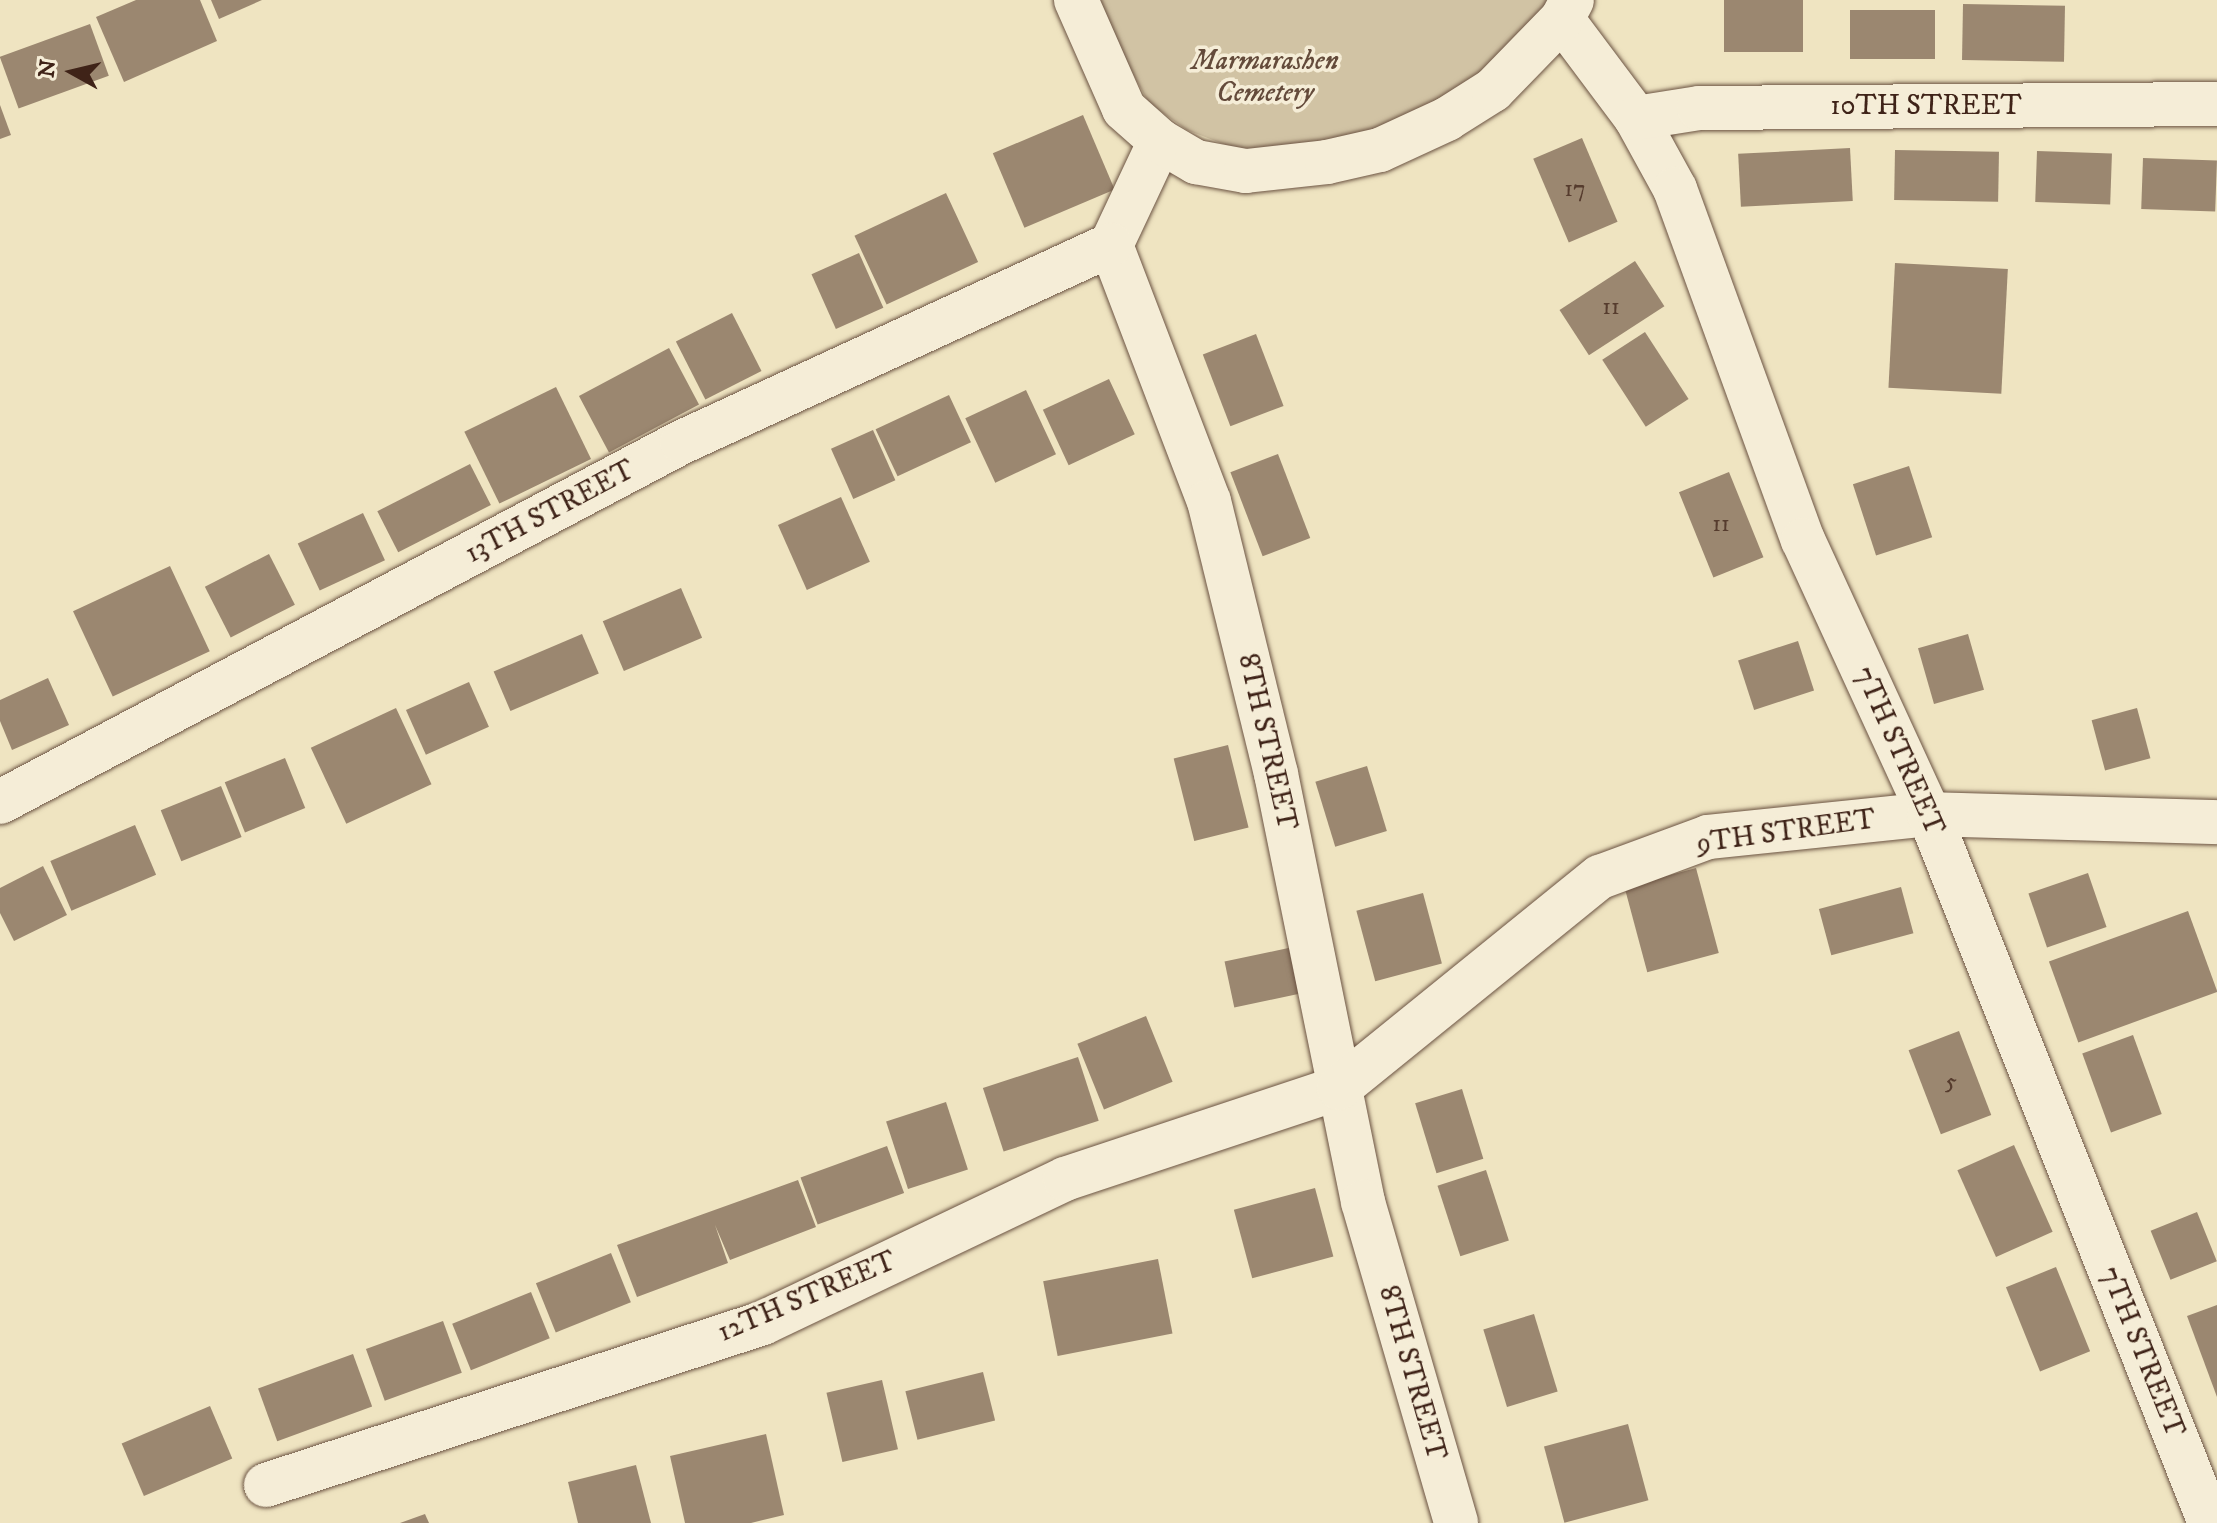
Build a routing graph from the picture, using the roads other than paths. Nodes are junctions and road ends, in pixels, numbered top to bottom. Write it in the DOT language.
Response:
graph roads {
  1 [pos="1076,0"];
  2 [pos="1567,10"];
  3 [pos="2217,104"];
  4 [pos="1636,118"];
  5 [pos="1160,141"];
  6 [pos="1111,245"];
  7 [pos="0,802"];
  8 [pos="1929,814"];
  9 [pos="2217,822"];
  10 [pos="1339,1088"];
  11 [pos="266,1485"];
  12 [pos="1456,1523"];
  13 [pos="2210,1523"];
  1 -- 5 [label="street"];
  2 -- 4 [label="street, 7TH STREET"];
  2 -- 5 [label="street"];
  3 -- 4 [label="street, 10TH STREET"];
  4 -- 8 [label="street, 7TH STREET"];
  5 -- 6 [label="street"];
  6 -- 7 [label="street, 13TH STREET"];
  6 -- 10 [label="street, 8TH STREET"];
  8 -- 9 [label="street, 9TH STREET"];
  8 -- 10 [label="street, 9TH STREET"];
  8 -- 13 [label="street, 7TH STREET"];
  10 -- 11 [label="street, 12TH STREET"];
  10 -- 12 [label="street, 8TH STREET"];
}
